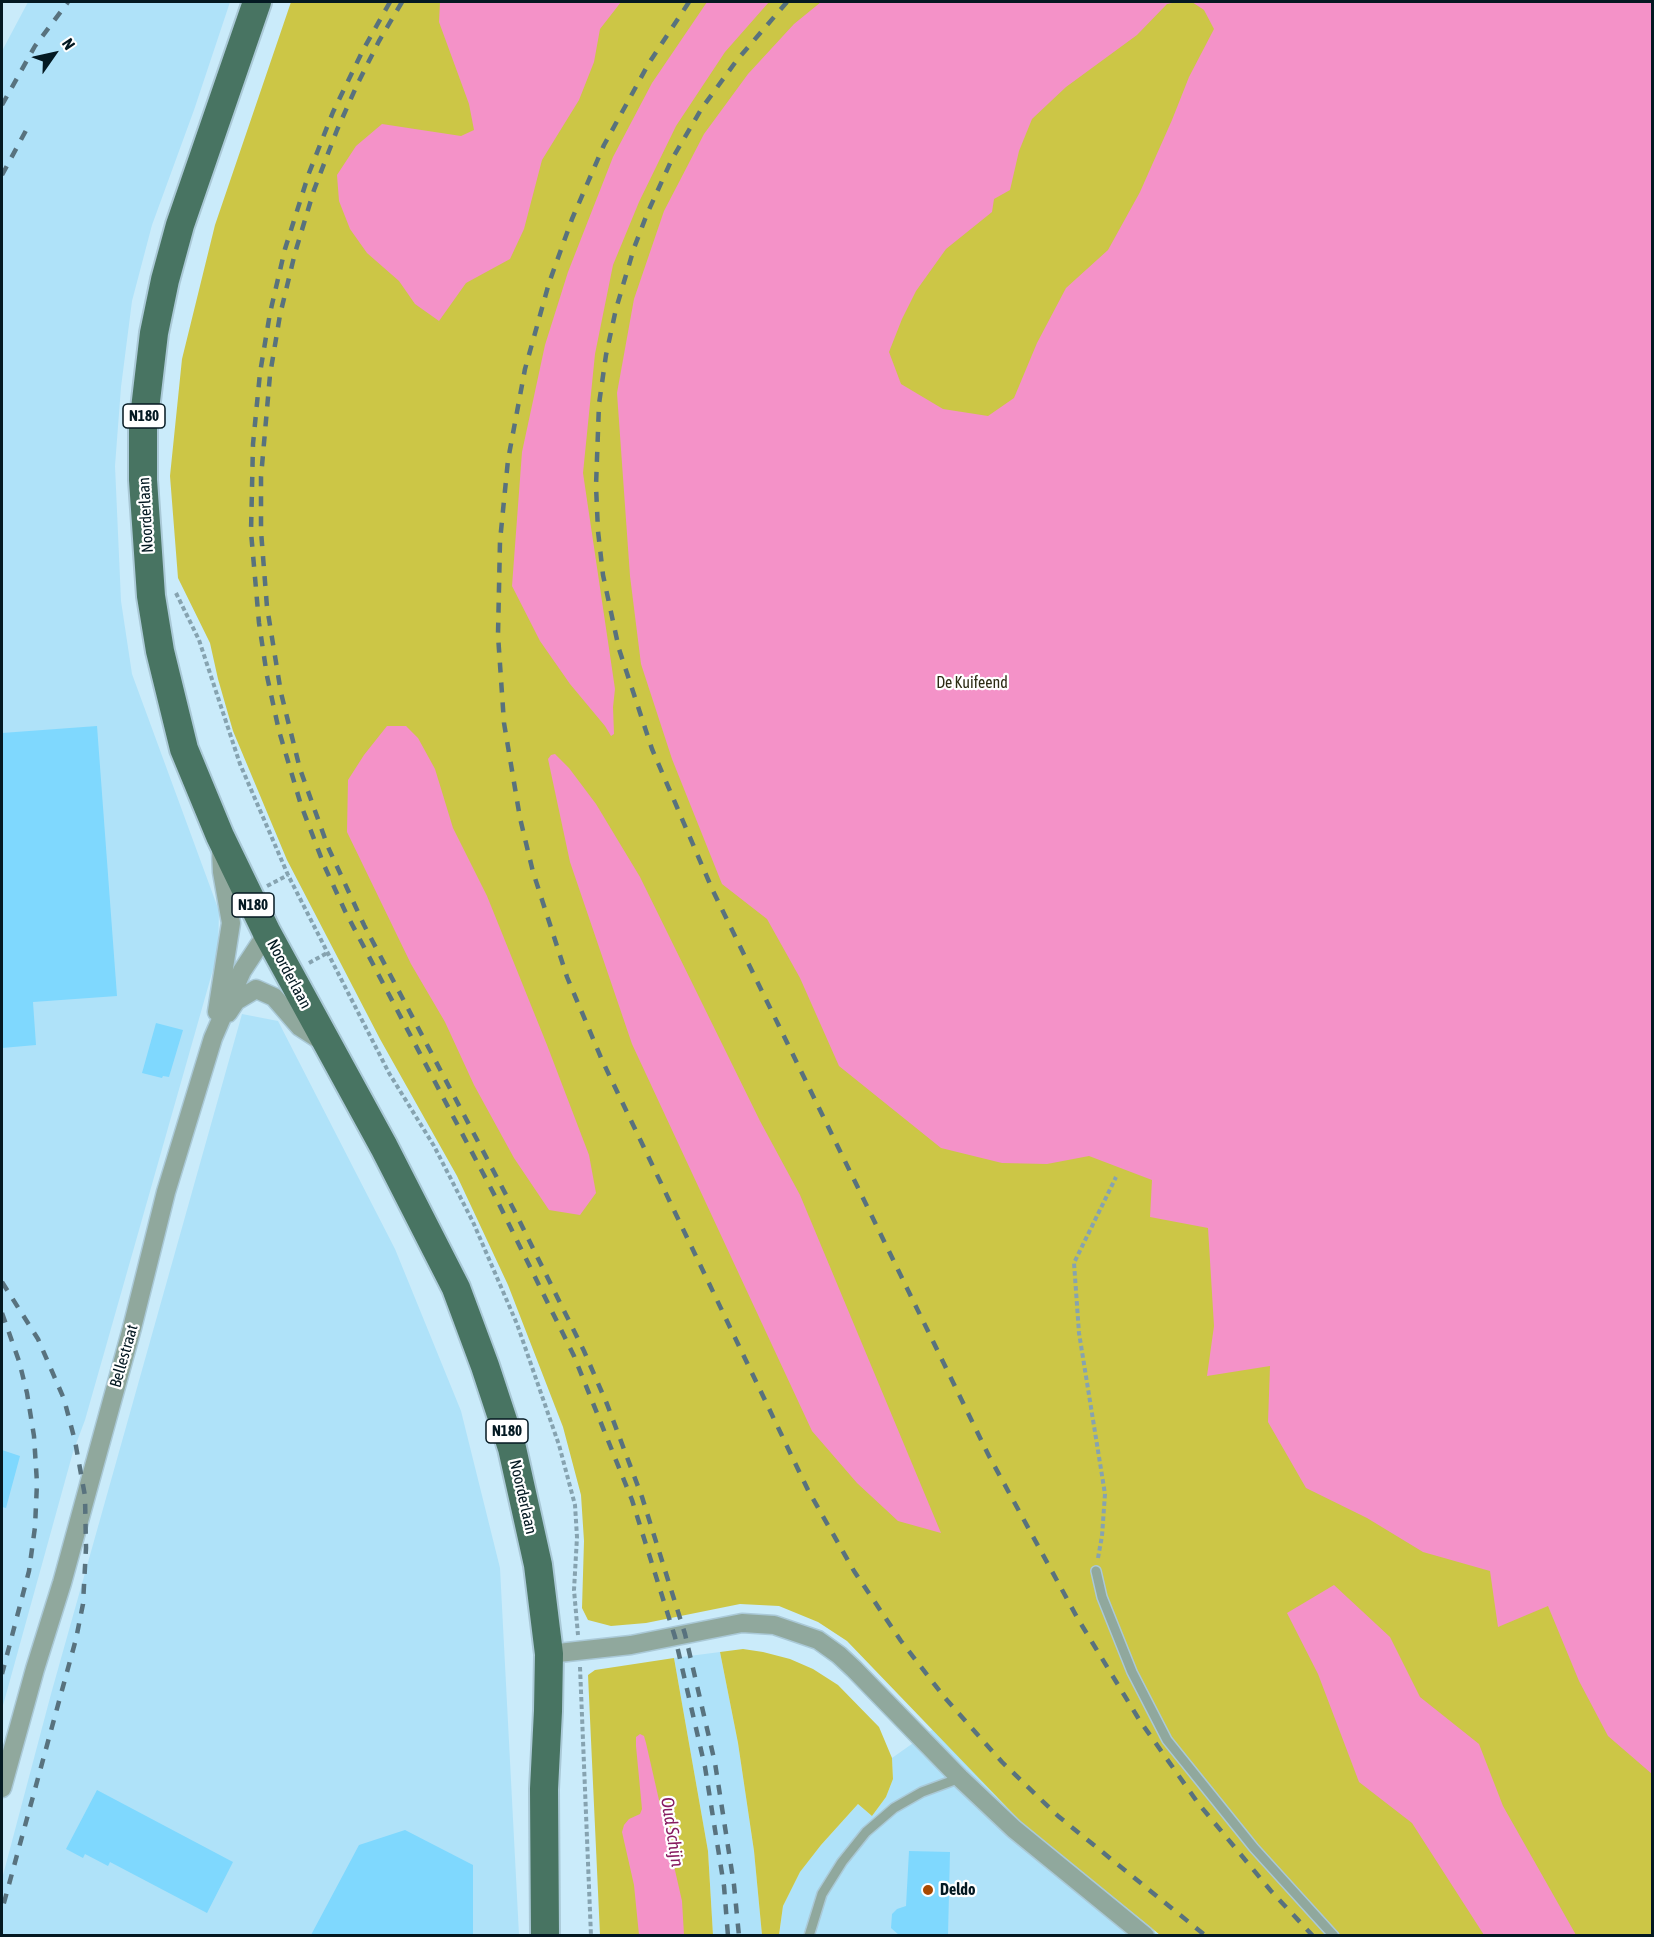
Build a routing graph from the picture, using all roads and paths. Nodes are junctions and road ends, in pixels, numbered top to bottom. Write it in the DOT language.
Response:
graph roads {
  1 [pos="257,2"];
  2 [pos="173,583"];
  3 [pos="220,836"];
  4 [pos="267,933"];
  5 [pos="213,1038"];
  6 [pos="327,1044"];
  7 [pos="1116,1177"];
  8 [pos="1096,1571"];
  9 [pos="579,1651"];
  10 [pos="549,1654"];
  11 [pos="960,1778"];
  12 [pos="2,1788"];
  13 [pos="545,1935"];
  14 [pos="591,1935"];
  15 [pos="809,1935"];
  16 [pos="1145,1935"];
  17 [pos="1334,1935"];
  1 -- 3 [label="main road, Noorderlaan / N180"];
  2 -- 9 [label="path"];
  3 -- 4 [label="main road, Noorderlaan / N180"];
  3 -- 5 [label="street"];
  4 -- 5 [label="street, Bellestraat"];
  4 -- 6 [label="main road, Noorderlaan / N180"];
  5 -- 6 [label="street"];
  5 -- 12 [label="street, Bellestraat"];
  6 -- 10 [label="main road, Noorderlaan / N180"];
  7 -- 8 [label="path"];
  8 -- 17 [label="lane"];
  9 -- 10 [label="street"];
  9 -- 11 [label="street"];
  9 -- 14 [label="path"];
  10 -- 13 [label="main road, Noorderlaan / N180"];
  11 -- 15 [label="lane"];
  11 -- 16 [label="street"];
}
